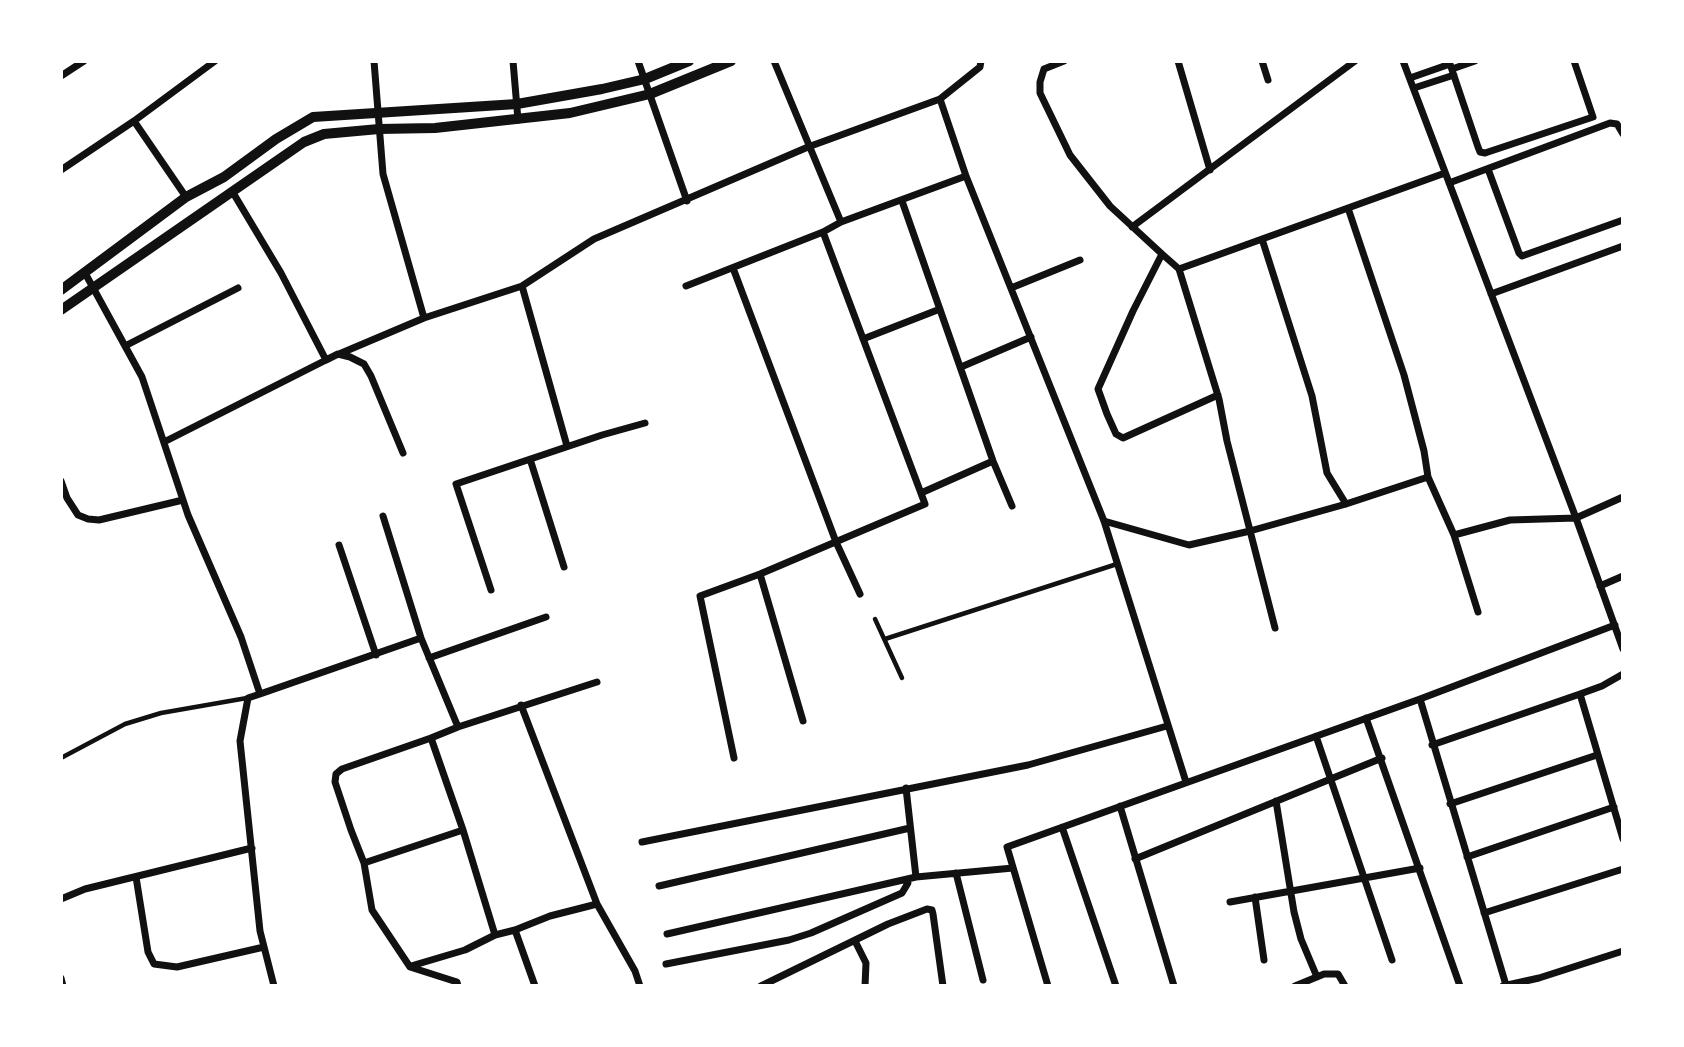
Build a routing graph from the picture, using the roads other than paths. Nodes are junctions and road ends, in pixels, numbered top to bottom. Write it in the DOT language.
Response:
graph roads {
  1 [pos="84,61"];
  2 [pos="374,61"];
  3 [pos="513,61"];
  4 [pos="638,61"];
  5 [pos="689,61"];
  6 [pos="731,61"];
  7 [pos="774,61"];
  8 [pos="981,61"];
  9 [pos="1064,61"];
  10 [pos="1178,61"];
  11 [pos="1262,61"];
  12 [pos="1355,61"];
  13 [pos="1403,61"];
  14 [pos="1475,61"];
  15 [pos="1574,61"];
  16 [pos="211,62"];
  17 [pos="1452,69"];
  18 [pos="61,76"];
  19 [pos="1410,78"];
  20 [pos="645,79"];
  21 [pos="1268,80"];
  22 [pos="1414,88"];
  23 [pos="650,94"];
  24 [pos="940,99"];
  25 [pos="517,104"];
  26 [pos="378,112"];
  27 [pos="518,120"];
  28 [pos="134,121"];
  29 [pos="379,129"];
  30 [pos="1623,134"];
  31 [pos="808,147"];
  32 [pos="1488,169"];
  33 [pos="61,170"];
  34 [pos="1210,170"];
  35 [pos="1445,173"];
  36 [pos="966,176"];
  37 [pos="1449,183"];
  38 [pos="232,191"];
  39 [pos="186,197"];
  40 [pos="687,201"];
  41 [pos="902,201"];
  42 [pos="1348,208"];
  43 [pos="1623,220"];
  44 [pos="841,222"];
  45 [pos="1132,228"];
  46 [pos="823,232"];
  47 [pos="1262,239"];
  48 [pos="1623,246"];
  49 [pos="1162,254"];
  50 [pos="1080,260"];
  51 [pos="733,268"];
  52 [pos="1179,269"];
  53 [pos="85,273"];
  54 [pos="522,286"];
  55 [pos="686,286"];
  56 [pos="93,287"];
  57 [pos="238,288"];
  58 [pos="1011,288"];
  59 [pos="61,290"];
  60 [pos="1491,294"];
  61 [pos="940,309"];
  62 [pos="61,310"];
  63 [pos="424,318"];
  64 [pos="1031,337"];
  65 [pos="863,339"];
  66 [pos="125,346"];
  67 [pos="338,355"];
  68 [pos="326,359"];
  69 [pos="961,367"];
  70 [pos="1218,394"];
  71 [pos="645,423"];
  72 [pos="164,442"];
  73 [pos="567,446"];
  74 [pos="403,453"];
  75 [pos="530,459"];
  76 [pos="993,461"];
  77 [pos="1428,477"];
  78 [pos="61,481"];
  79 [pos="921,493"];
  80 [pos="1623,497"];
  81 [pos="183,500"];
  82 [pos="1346,504"];
  83 [pos="1012,506"];
  84 [pos="383,516"];
  85 [pos="1576,518"];
  86 [pos="1104,521"];
  87 [pos="1250,531"];
  88 [pos="1454,535"];
  89 [pos="836,542"];
  90 [pos="339,545"];
  91 [pos="1117,564"];
  92 [pos="564,567"];
  93 [pos="761,575"];
  94 [pos="1623,576"];
  95 [pos="1601,586"];
  96 [pos="491,590"];
  97 [pos="860,594"];
  98 [pos="1478,612"];
  99 [pos="546,617"];
  100 [pos="875,619"];
  101 [pos="1615,625"];
  102 [pos="1275,628"];
  103 [pos="421,638"];
  104 [pos="885,639"];
  105 [pos="1623,649"];
  106 [pos="376,655"];
  107 [pos="429,658"];
  108 [pos="1623,674"];
  109 [pos="902,678"];
  110 [pos="597,682"];
  111 [pos="260,694"];
  112 [pos="1580,694"];
  113 [pos="248,698"];
  114 [pos="1420,699"];
  115 [pos="521,705"];
  116 [pos="1366,718"];
  117 [pos="803,721"];
  118 [pos="1167,726"];
  119 [pos="458,727"];
  120 [pos="1316,736"];
  121 [pos="431,738"];
  122 [pos="1432,745"];
  123 [pos="1597,755"];
  124 [pos="61,758"];
  125 [pos="734,758"];
  126 [pos="1382,758"];
  127 [pos="1331,779"];
  128 [pos="1186,782"];
  129 [pos="906,788"];
  130 [pos="1276,801"];
  131 [pos="1450,804"];
  132 [pos="1120,806"];
  133 [pos="1614,807"];
  134 [pos="1062,827"];
  135 [pos="910,828"];
  136 [pos="463,830"];
  137 [pos="1623,839"];
  138 [pos="642,842"];
  139 [pos="252,848"];
  140 [pos="1466,857"];
  141 [pos="1135,859"];
  142 [pos="365,863"];
  143 [pos="1013,868"];
  144 [pos="1420,869"];
  145 [pos="1623,869"];
  146 [pos="956,873"];
  147 [pos="136,877"];
  148 [pos="916,877"];
  149 [pos="1364,878"];
  150 [pos="906,880"];
  151 [pos="659,886"];
  152 [pos="1290,891"];
  153 [pos="1255,897"];
  154 [pos="61,899"];
  155 [pos="1230,902"];
  156 [pos="597,904"];
  157 [pos="1484,913"];
  158 [pos="515,930"];
  159 [pos="667,934"];
  160 [pos="495,935"];
  161 [pos="855,941"];
  162 [pos="264,947"];
  163 [pos="1623,951"];
  164 [pos="1264,960"];
  165 [pos="1392,960"];
  166 [pos="666,964"];
  167 [pos="410,967"];
  168 [pos="1317,977"];
  169 [pos="61,978"];
  170 [pos="983,980"];
  171 [pos="63,986"];
  172 [pos="274,986"];
  173 [pos="458,986"];
  174 [pos="536,986"];
  175 [pos="640,986"];
  176 [pos="761,986"];
  177 [pos="865,986"];
  178 [pos="943,986"];
  179 [pos="1048,986"];
  180 [pos="1116,986"];
  181 [pos="1174,986"];
  182 [pos="1295,986"];
  183 [pos="1345,986"];
  184 [pos="1460,986"];
  185 [pos="1504,986"];
  1 -- 18 [label="street"];
  2 -- 26 [label="street"];
  3 -- 25 [label="street"];
  4 -- 20 [label="street"];
  5 -- 20 [label="street"];
  6 -- 23 [label="street"];
  7 -- 31 [label="street"];
  8 -- 24 [label="street"];
  9 -- 45 [label="street"];
  10 -- 34 [label="street"];
  11 -- 21 [label="street"];
  12 -- 34 [label="street"];
  13 -- 19 [label="street"];
  14 -- 17 [label="street"];
  15 -- 17 [label="street"];
  16 -- 28 [label="street"];
  17 -- 19 [label="street"];
  17 -- 22 [label="street"];
  19 -- 22 [label="street"];
  20 -- 23 [label="street"];
  20 -- 25 [label="street"];
  22 -- 35 [label="street"];
  23 -- 27 [label="street"];
  23 -- 40 [label="street"];
  24 -- 31 [label="street"];
  24 -- 36 [label="street"];
  25 -- 26 [label="street"];
  25 -- 27 [label="street"];
  26 -- 29 [label="street"];
  26 -- 39 [label="street"];
  27 -- 29 [label="street"];
  28 -- 33 [label="street"];
  28 -- 39 [label="street"];
  29 -- 38 [label="street"];
  29 -- 63 [label="street"];
  30 -- 32 [label="street"];
  31 -- 40 [label="street"];
  31 -- 44 [label="street"];
  32 -- 37 [label="street"];
  32 -- 43 [label="street"];
  34 -- 45 [label="street"];
  35 -- 37 [label="street"];
  35 -- 42 [label="street"];
  36 -- 41 [label="street"];
  36 -- 58 [label="street"];
  37 -- 60 [label="street"];
  38 -- 56 [label="street"];
  38 -- 68 [label="street"];
  39 -- 53 [label="street"];
  40 -- 54 [label="street"];
  41 -- 44 [label="street"];
  41 -- 61 [label="street"];
  42 -- 47 [label="street"];
  42 -- 77 [label="street"];
  44 -- 46 [label="street"];
  45 -- 49 [label="street"];
  46 -- 51 [label="street"];
  46 -- 65 [label="street"];
  47 -- 52 [label="street"];
  47 -- 82 [label="street"];
  48 -- 60 [label="street"];
  49 -- 52 [label="street"];
  49 -- 70 [label="street"];
  50 -- 58 [label="street"];
  51 -- 55 [label="street"];
  51 -- 89 [label="street"];
  52 -- 70 [label="street"];
  53 -- 56 [label="street"];
  53 -- 59 [label="street"];
  54 -- 63 [label="street"];
  54 -- 73 [label="street"];
  56 -- 62 [label="street"];
  56 -- 66 [label="street"];
  57 -- 66 [label="street"];
  58 -- 64 [label="street"];
  60 -- 85 [label="street"];
  61 -- 65 [label="street"];
  61 -- 69 [label="street"];
  63 -- 67 [label="street"];
  64 -- 69 [label="street"];
  64 -- 86 [label="street"];
  65 -- 79 [label="street"];
  66 -- 72 [label="street"];
  67 -- 68 [label="street"];
  67 -- 74 [label="street"];
  68 -- 72 [label="street"];
  69 -- 76 [label="street"];
  70 -- 87 [label="street"];
  71 -- 73 [label="street"];
  72 -- 81 [label="street"];
  73 -- 75 [label="street"];
  75 -- 92 [label="street"];
  75 -- 96 [label="street"];
  76 -- 79 [label="street"];
  76 -- 83 [label="street"];
  77 -- 82 [label="street"];
  77 -- 88 [label="street"];
  78 -- 81 [label="street"];
  79 -- 89 [label="street"];
  80 -- 85 [label="street"];
  81 -- 111 [label="street"];
  82 -- 87 [label="street"];
  84 -- 103 [label="street"];
  85 -- 88 [label="street"];
  85 -- 95 [label="street"];
  86 -- 87 [label="street"];
  86 -- 91 [label="street"];
  87 -- 102 [label="street"];
  88 -- 98 [label="street"];
  89 -- 93 [label="street"];
  89 -- 97 [label="street"];
  90 -- 106 [label="street"];
  91 -- 104 [label="lane"];
  91 -- 118 [label="street"];
  93 -- 117 [label="street"];
  93 -- 125 [label="street"];
  94 -- 95 [label="street"];
  95 -- 101 [label="street"];
  99 -- 107 [label="street"];
  100 -- 104 [label="lane"];
  101 -- 105 [label="street"];
  101 -- 114 [label="street"];
  103 -- 106 [label="street"];
  103 -- 107 [label="street"];
  104 -- 109 [label="lane"];
  106 -- 111 [label="street"];
  107 -- 119 [label="street"];
  108 -- 112 [label="street"];
  110 -- 115 [label="street"];
  111 -- 113 [label="street"];
  112 -- 122 [label="street"];
  112 -- 123 [label="street"];
  113 -- 124 [label="lane"];
  113 -- 139 [label="street"];
  114 -- 116 [label="street"];
  114 -- 122 [label="street"];
  115 -- 119 [label="street"];
  115 -- 156 [label="street"];
  116 -- 120 [label="street"];
  116 -- 126 [label="street"];
  118 -- 128 [label="street"];
  118 -- 129 [label="street"];
  119 -- 121 [label="street"];
  120 -- 127 [label="street"];
  120 -- 128 [label="street"];
  121 -- 136 [label="street"];
  121 -- 142 [label="street"];
  122 -- 131 [label="street"];
  123 -- 131 [label="street"];
  123 -- 133 [label="street"];
  126 -- 127 [label="street"];
  126 -- 144 [label="street"];
  127 -- 130 [label="street"];
  127 -- 149 [label="street"];
  128 -- 132 [label="street"];
  129 -- 135 [label="street"];
  129 -- 138 [label="street"];
  130 -- 141 [label="street"];
  130 -- 152 [label="street"];
  131 -- 140 [label="street"];
  132 -- 134 [label="street"];
  132 -- 141 [label="street"];
  133 -- 137 [label="street"];
  133 -- 140 [label="street"];
  134 -- 143 [label="street"];
  134 -- 180 [label="street"];
  135 -- 148 [label="street"];
  135 -- 151 [label="street"];
  136 -- 142 [label="street"];
  136 -- 160 [label="street"];
  139 -- 147 [label="street"];
  139 -- 162 [label="street"];
  140 -- 157 [label="street"];
  141 -- 181 [label="street"];
  142 -- 167 [label="street"];
  143 -- 146 [label="street"];
  143 -- 179 [label="street"];
  144 -- 149 [label="street"];
  144 -- 184 [label="street"];
  145 -- 157 [label="street"];
  146 -- 148 [label="street"];
  146 -- 170 [label="street"];
  147 -- 154 [label="street"];
  147 -- 162 [label="street"];
  148 -- 150 [label="street"];
  149 -- 152 [label="street"];
  149 -- 165 [label="street"];
  150 -- 159 [label="street"];
  150 -- 166 [label="street"];
  152 -- 153 [label="street"];
  152 -- 168 [label="street"];
  153 -- 155 [label="street"];
  153 -- 164 [label="street"];
  156 -- 158 [label="street"];
  156 -- 175 [label="street"];
  157 -- 185 [label="street"];
  158 -- 160 [label="street"];
  158 -- 174 [label="street"];
  160 -- 167 [label="street"];
  161 -- 176 [label="street"];
  161 -- 177 [label="street"];
  161 -- 178 [label="street"];
  162 -- 172 [label="street"];
  163 -- 185 [label="street"];
  167 -- 173 [label="street"];
  168 -- 182 [label="street"];
  168 -- 183 [label="street"];
  169 -- 171 [label="street"];
}
